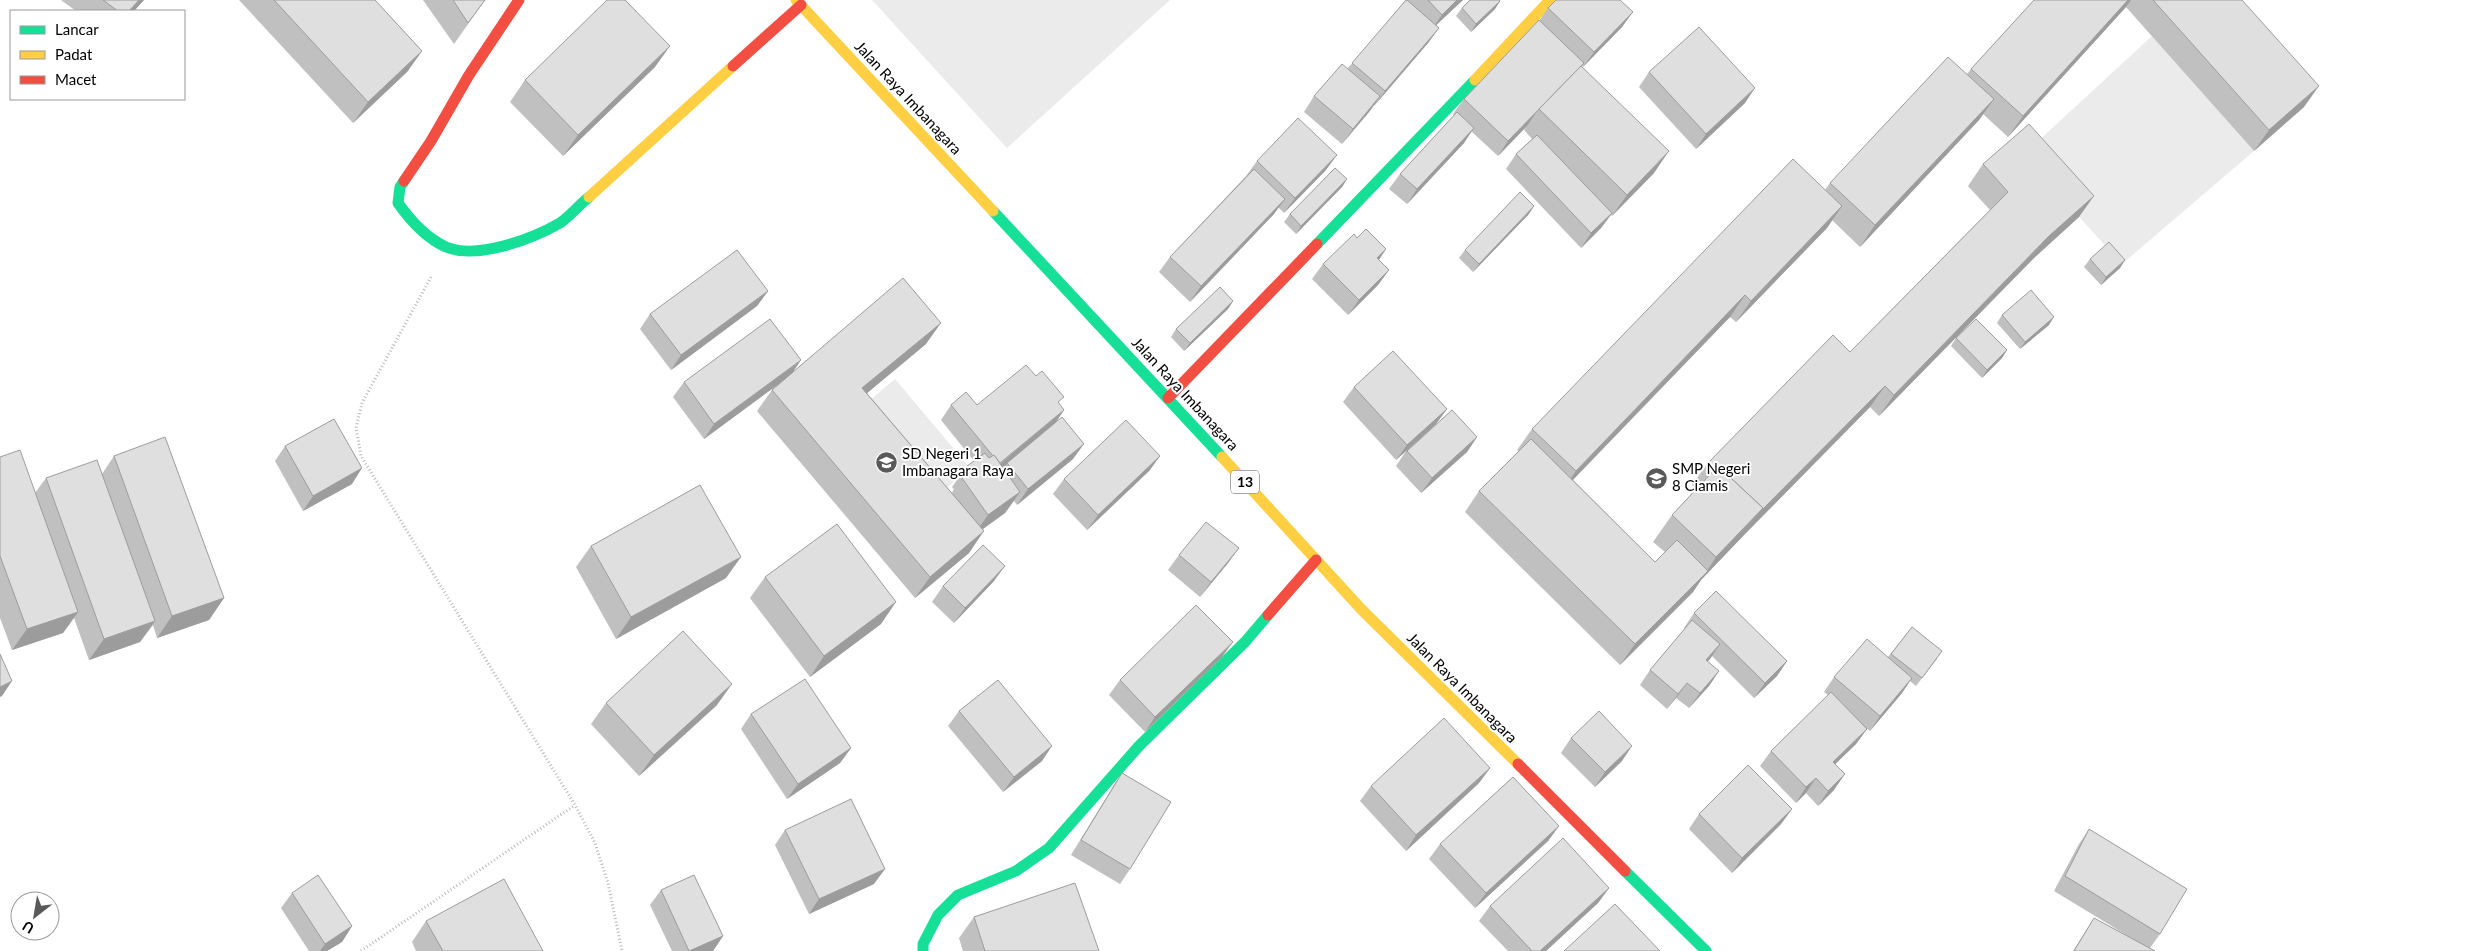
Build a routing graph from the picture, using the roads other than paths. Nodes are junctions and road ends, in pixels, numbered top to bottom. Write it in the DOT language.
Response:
graph roads {
  1 [pos="519,0"];
  2 [pos="1550,0"];
  3 [pos="798,2"];
  4 [pos="1168,398"];
  5 [pos="1316,560"];
  6 [pos="923,951"];
  7 [pos="1706,951"];
  1 -- 3 [label="main road"];
  2 -- 4 [label="main road"];
  3 -- 4 [label="main road, Jalan Raya Imbanagara / 13"];
  4 -- 5 [label="main road, Jalan Raya Imbanagara / 13"];
  5 -- 6 [label="main road"];
  5 -- 7 [label="main road, Jalan Raya Imbanagara / 13"];
}
